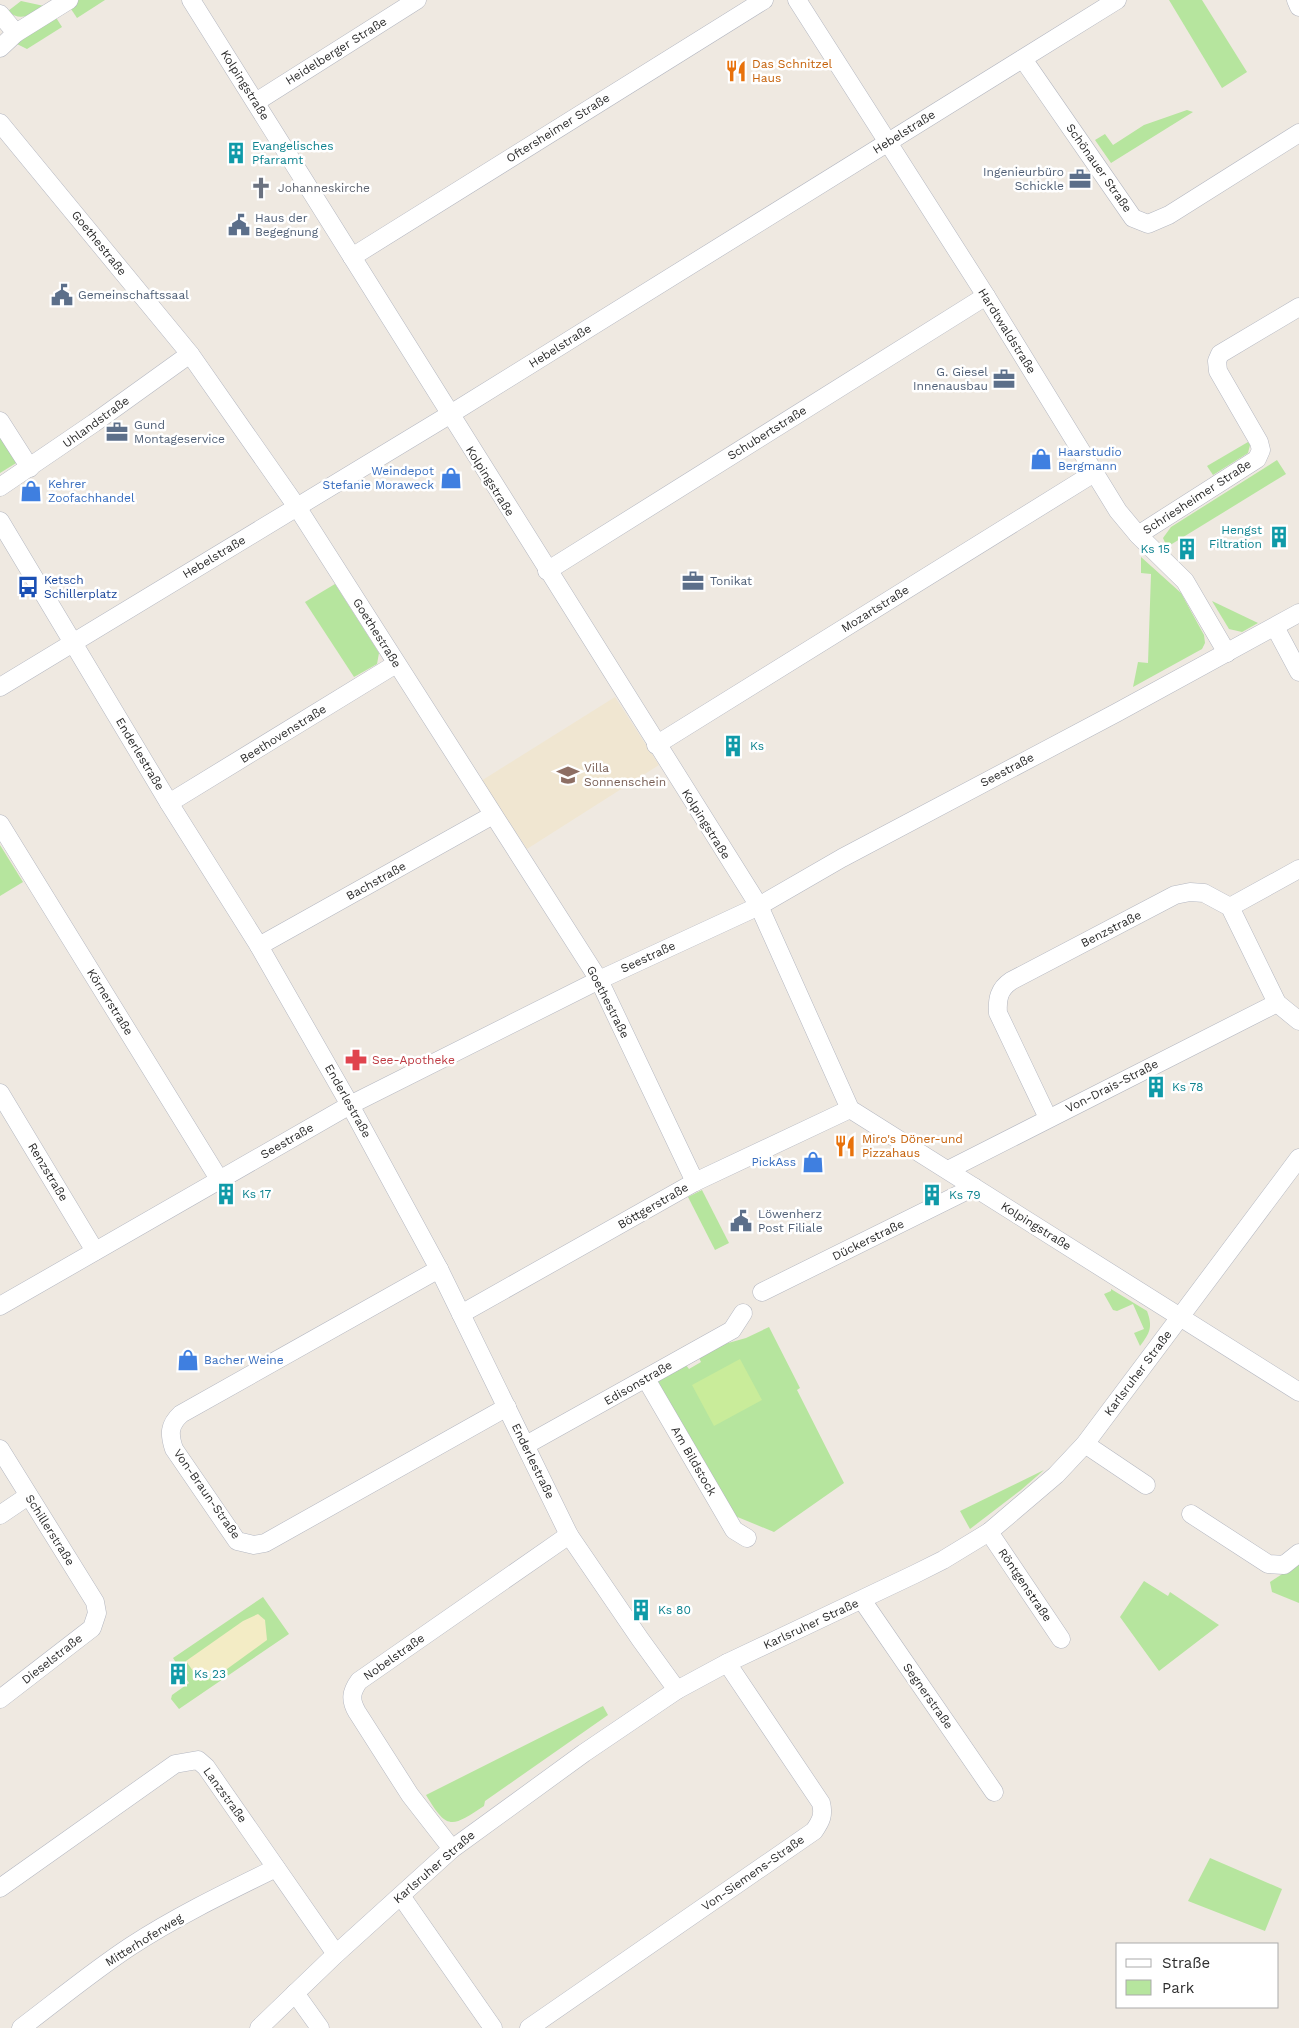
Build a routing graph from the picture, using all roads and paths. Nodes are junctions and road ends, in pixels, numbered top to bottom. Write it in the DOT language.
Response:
graph roads {
  1 [pos="69,0"];
  2 [pos="191,0"];
  3 [pos="417,0"];
  4 [pos="764,0"];
  5 [pos="798,0"];
  6 [pos="1117,0"];
  7 [pos="1296,0"];
  8 [pos="1299,7"];
  9 [pos="0,14"];
  10 [pos="16,33"];
  11 [pos="0,48"];
  12 [pos="1023,59"];
  13 [pos="256,102"];
  14 [pos="0,123"];
  15 [pos="1299,133"];
  16 [pos="888,142"];
  17 [pos="352,257"];
  18 [pos="986,296"];
  19 [pos="1299,307"];
  20 [pos="190,354"];
  21 [pos="449,415"];
  22 [pos="0,422"];
  23 [pos="30,468"];
  24 [pos="1094,473"];
  25 [pos="0,487"];
  26 [pos="297,507"];
  27 [pos="0,522"];
  28 [pos="1138,535"];
  29 [pos="547,571"];
  30 [pos="1299,613"];
  31 [pos="1275,627"];
  32 [pos="73,644"];
  33 [pos="1227,652"];
  34 [pos="396,664"];
  35 [pos="1299,672"];
  36 [pos="0,687"];
  37 [pos="656,745"];
  38 [pos="169,803"];
  39 [pos="493,815"];
  40 [pos="0,824"];
  41 [pos="1299,869"];
  42 [pos="758,906"];
  43 [pos="1230,907"];
  44 [pos="259,946"];
  45 [pos="599,980"];
  46 [pos="1277,1003"];
  47 [pos="1299,1021"];
  48 [pos="0,1093"];
  49 [pos="350,1105"];
  50 [pos="850,1110"];
  51 [pos="1048,1118"];
  52 [pos="1299,1158"];
  53 [pos="948,1170"];
  54 [pos="220,1179"];
  55 [pos="695,1182"];
  56 [pos="974,1187"];
  57 [pos="95,1251"];
  58 [pos="439,1269"];
  59 [pos="762,1292"];
  60 [pos="0,1306"];
  61 [pos="743,1313"];
  62 [pos="461,1314"];
  63 [pos="1180,1317"];
  64 [pos="646,1379"];
  65 [pos="1299,1392"];
  66 [pos="507,1407"];
  67 [pos="1085,1444"];
  68 [pos="526,1445"];
  69 [pos="0,1449"];
  70 [pos="1146,1485"];
  71 [pos="28,1496"];
  72 [pos="1191,1514"];
  73 [pos="0,1516"];
  74 [pos="989,1532"];
  75 [pos="569,1535"];
  76 [pos="747,1538"];
  77 [pos="1299,1553"];
  78 [pos="862,1600"];
  79 [pos="97,1613"];
  80 [pos="1061,1639"];
  81 [pos="727,1663"];
  82 [pos="677,1690"];
  83 [pos="0,1699"];
  84 [pos="994,1792"];
  85 [pos="452,1848"];
  86 [pos="276,1868"];
  87 [pos="0,1888"];
  88 [pos="402,1896"];
  89 [pos="336,1954"];
  90 [pos="295,1993"];
  91 [pos="22,2028"];
  92 [pos="259,2028"];
  93 [pos="320,2028"];
  94 [pos="493,2028"];
  95 [pos="529,2028"];
  1 -- 10 [label="street"];
  2 -- 13 [label="street, Kolpingstraße"];
  3 -- 13 [label="street, Heidelberger Straße"];
  4 -- 17 [label="street, Oftersheimer Straße"];
  5 -- 16 [label="street, Hardtwaldstraße"];
  6 -- 12 [label="street, Hebelstraße"];
  7 -- 8 [label="street"];
  9 -- 10 [label="street"];
  10 -- 11 [label="street"];
  12 -- 15 [label="street, Schönauer Straße"];
  12 -- 16 [label="street, Hebelstraße"];
  13 -- 17 [label="street, Kolpingstraße"];
  14 -- 20 [label="street, Goethestraße"];
  16 -- 18 [label="street, Hardtwaldstraße"];
  16 -- 21 [label="street, Hebelstraße"];
  17 -- 21 [label="street, Kolpingstraße"];
  18 -- 24 [label="street, Hardtwaldstraße"];
  18 -- 29 [label="street, Schubertstraße"];
  19 -- 28 [label="street, Schriesheimer Straße"];
  20 -- 23 [label="street, Uhlandstraße"];
  20 -- 26 [label="street, Goethestraße"];
  21 -- 26 [label="street, Hebelstraße"];
  21 -- 29 [label="street, Kolpingstraße"];
  22 -- 23 [label="street"];
  23 -- 25 [label="street, Uhlandstraße"];
  24 -- 28 [label="street, Hardtwaldstraße"];
  24 -- 37 [label="street, Mozartstraße"];
  26 -- 32 [label="street, Hebelstraße"];
  26 -- 34 [label="street, Goethestraße"];
  27 -- 32 [label="street, Enderlestraße"];
  28 -- 33 [label="street, Hardtwaldstraße"];
  29 -- 37 [label="street, Kolpingstraße"];
  30 -- 31 [label="street, Seestraße"];
  31 -- 33 [label="street, Seestraße"];
  31 -- 35 [label="street"];
  32 -- 36 [label="street, Hebelstraße"];
  32 -- 38 [label="street, Enderlestraße"];
  33 -- 42 [label="street, Seestraße"];
  34 -- 38 [label="street, Beethovenstraße"];
  34 -- 39 [label="street, Goethestraße"];
  37 -- 42 [label="street, Kolpingstraße"];
  38 -- 44 [label="street, Enderlestraße"];
  39 -- 44 [label="street, Bachstraße"];
  39 -- 45 [label="street, Goethestraße"];
  40 -- 54 [label="street, Körnerstraße"];
  41 -- 43 [label="street"];
  42 -- 45 [label="street, Seestraße"];
  42 -- 50 [label="street, Kolpingstraße"];
  43 -- 46 [label="street"];
  43 -- 51 [label="street, Benzstraße"];
  44 -- 49 [label="street, Enderlestraße"];
  45 -- 49 [label="street, Seestraße"];
  45 -- 55 [label="street, Goethestraße"];
  46 -- 47 [label="street"];
  46 -- 51 [label="street, Von-Drais-Straße"];
  48 -- 57 [label="street, Renzstraße"];
  49 -- 54 [label="street, Seestraße"];
  49 -- 58 [label="street, Enderlestraße"];
  50 -- 53 [label="street, Kolpingstraße"];
  50 -- 55 [label="street, Böttgerstraße"];
  51 -- 53 [label="street, Von-Drais-Straße"];
  52 -- 63 [label="street, Karlsruher Straße"];
  53 -- 56 [label="street, Kolpingstraße"];
  54 -- 57 [label="street, Seestraße"];
  55 -- 62 [label="street, Böttgerstraße"];
  56 -- 59 [label="street, Dückerstraße"];
  56 -- 63 [label="street, Kolpingstraße"];
  57 -- 60 [label="street, Seestraße"];
  58 -- 62 [label="street, Enderlestraße"];
  58 -- 66 [label="street, Von-Braun-Straße"];
  61 -- 64 [label="street, Edisonstraße"];
  62 -- 66 [label="street, Enderlestraße"];
  63 -- 65 [label="street, Kolpingstraße"];
  63 -- 67 [label="street, Karlsruher Straße"];
  64 -- 68 [label="street, Edisonstraße"];
  64 -- 76 [label="street, Am Bildstock"];
  66 -- 68 [label="street, Enderlestraße"];
  67 -- 70 [label="street"];
  67 -- 74 [label="street, Karlsruher Straße"];
  68 -- 75 [label="street, Enderlestraße"];
  69 -- 71 [label="street, Schillerstraße"];
  71 -- 73 [label="street"];
  71 -- 79 [label="street, Schillerstraße"];
  72 -- 77 [label="street"];
  74 -- 78 [label="street, Karlsruher Straße"];
  74 -- 80 [label="street, Röntgenstraße"];
  75 -- 82 [label="street, Enderlestraße"];
  75 -- 85 [label="street, Nobelstraße"];
  78 -- 81 [label="street, Karlsruher Straße"];
  78 -- 84 [label="street, Segnerstraße"];
  79 -- 83 [label="street, Dieselstraße"];
  81 -- 82 [label="street, Karlsruher Straße"];
  81 -- 95 [label="street, Von-Siemens-Straße"];
  82 -- 85 [label="street, Karlsruher Straße"];
  85 -- 88 [label="street, Karlsruher Straße"];
  86 -- 87 [label="street, Lanzstraße"];
  86 -- 89 [label="street, Lanzstraße"];
  86 -- 91 [label="street, Mitterhoferweg"];
  88 -- 89 [label="street, Karlsruher Straße"];
  88 -- 94 [label="street"];
  89 -- 90 [label="street, Karlsruher Straße"];
  90 -- 92 [label="street, Karlsruher Straße"];
  90 -- 93 [label="street"];
}
